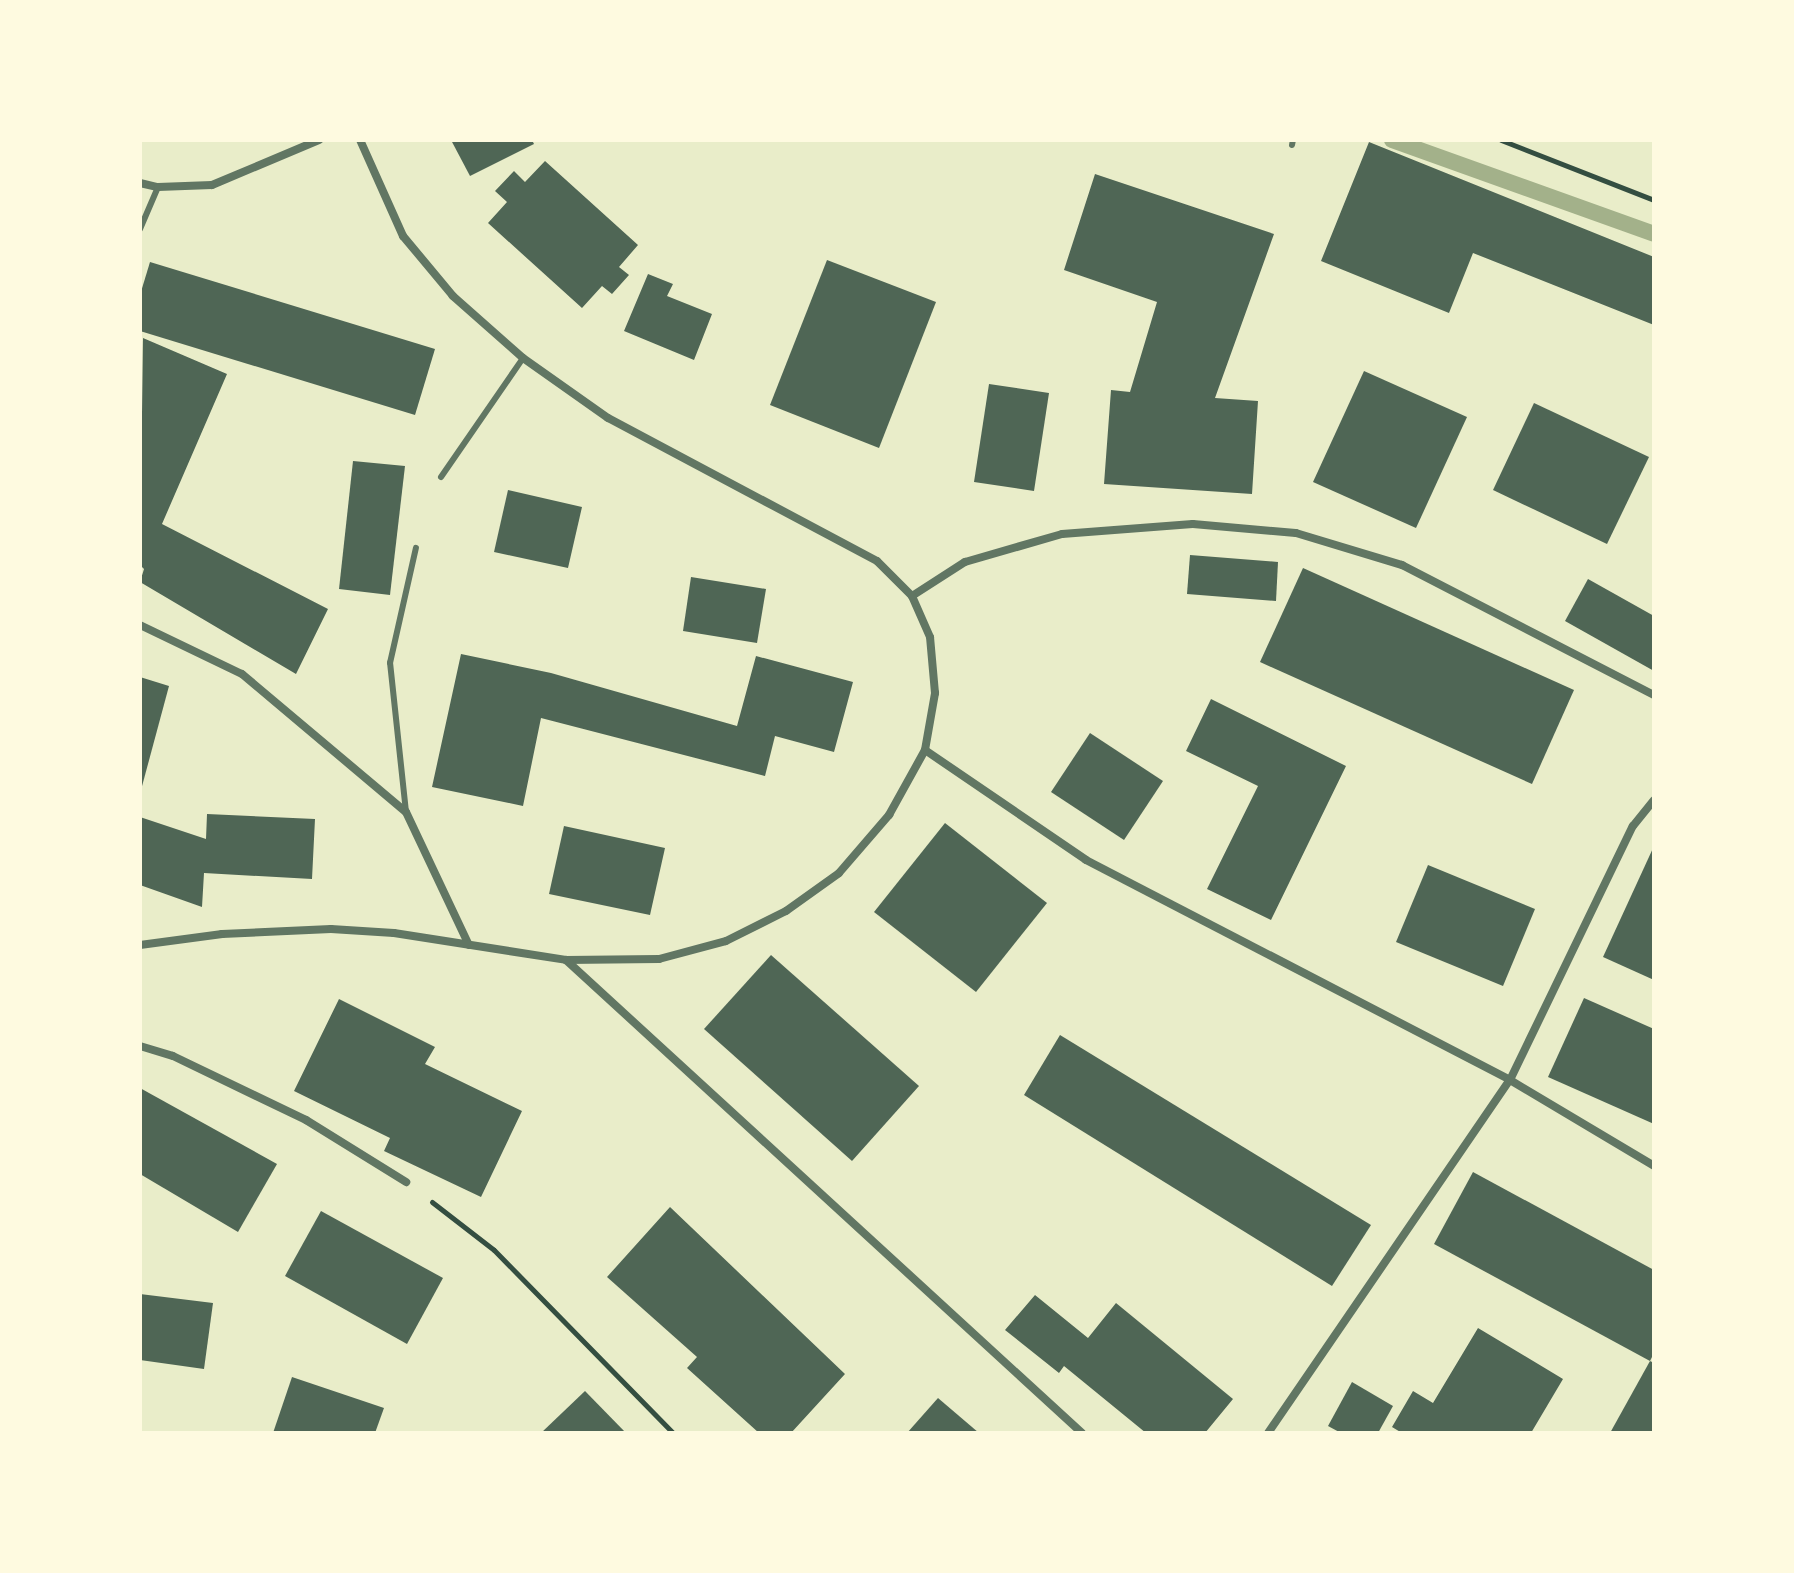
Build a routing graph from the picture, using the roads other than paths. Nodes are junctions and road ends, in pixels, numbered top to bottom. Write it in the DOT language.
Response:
graph roads {
  1 [pos="319,140"];
  2 [pos="360,140"];
  3 [pos="140,183"];
  4 [pos="158,187"];
  5 [pos="140,229"];
  6 [pos="523,358"];
  7 [pos="441,477"];
  8 [pos="416,548"];
  9 [pos="912,596"];
  10 [pos="140,625"];
  11 [pos="1654,695"];
  12 [pos="925,750"];
  13 [pos="1654,800"];
  14 [pos="406,812"];
  15 [pos="140,945"];
  16 [pos="469,945"];
  17 [pos="566,960"];
  18 [pos="140,1046"];
  19 [pos="1510,1080"];
  20 [pos="1654,1166"];
  21 [pos="406,1182"];
  22 [pos="1082,1433"];
  23 [pos="1268,1433"];
  1 -- 4 [label="street"];
  2 -- 6 [label="street"];
  3 -- 4 [label="street"];
  4 -- 5 [label="lane"];
  6 -- 7 [label="lane"];
  6 -- 9 [label="street"];
  8 -- 14 [label="lane"];
  9 -- 11 [label="street"];
  9 -- 12 [label="street"];
  10 -- 14 [label="street"];
  12 -- 17 [label="street"];
  12 -- 19 [label="street"];
  13 -- 19 [label="street"];
  14 -- 16 [label="street"];
  15 -- 16 [label="street"];
  16 -- 17 [label="street"];
  17 -- 22 [label="street"];
  18 -- 21 [label="street"];
  19 -- 20 [label="street"];
  19 -- 23 [label="street"];
}
